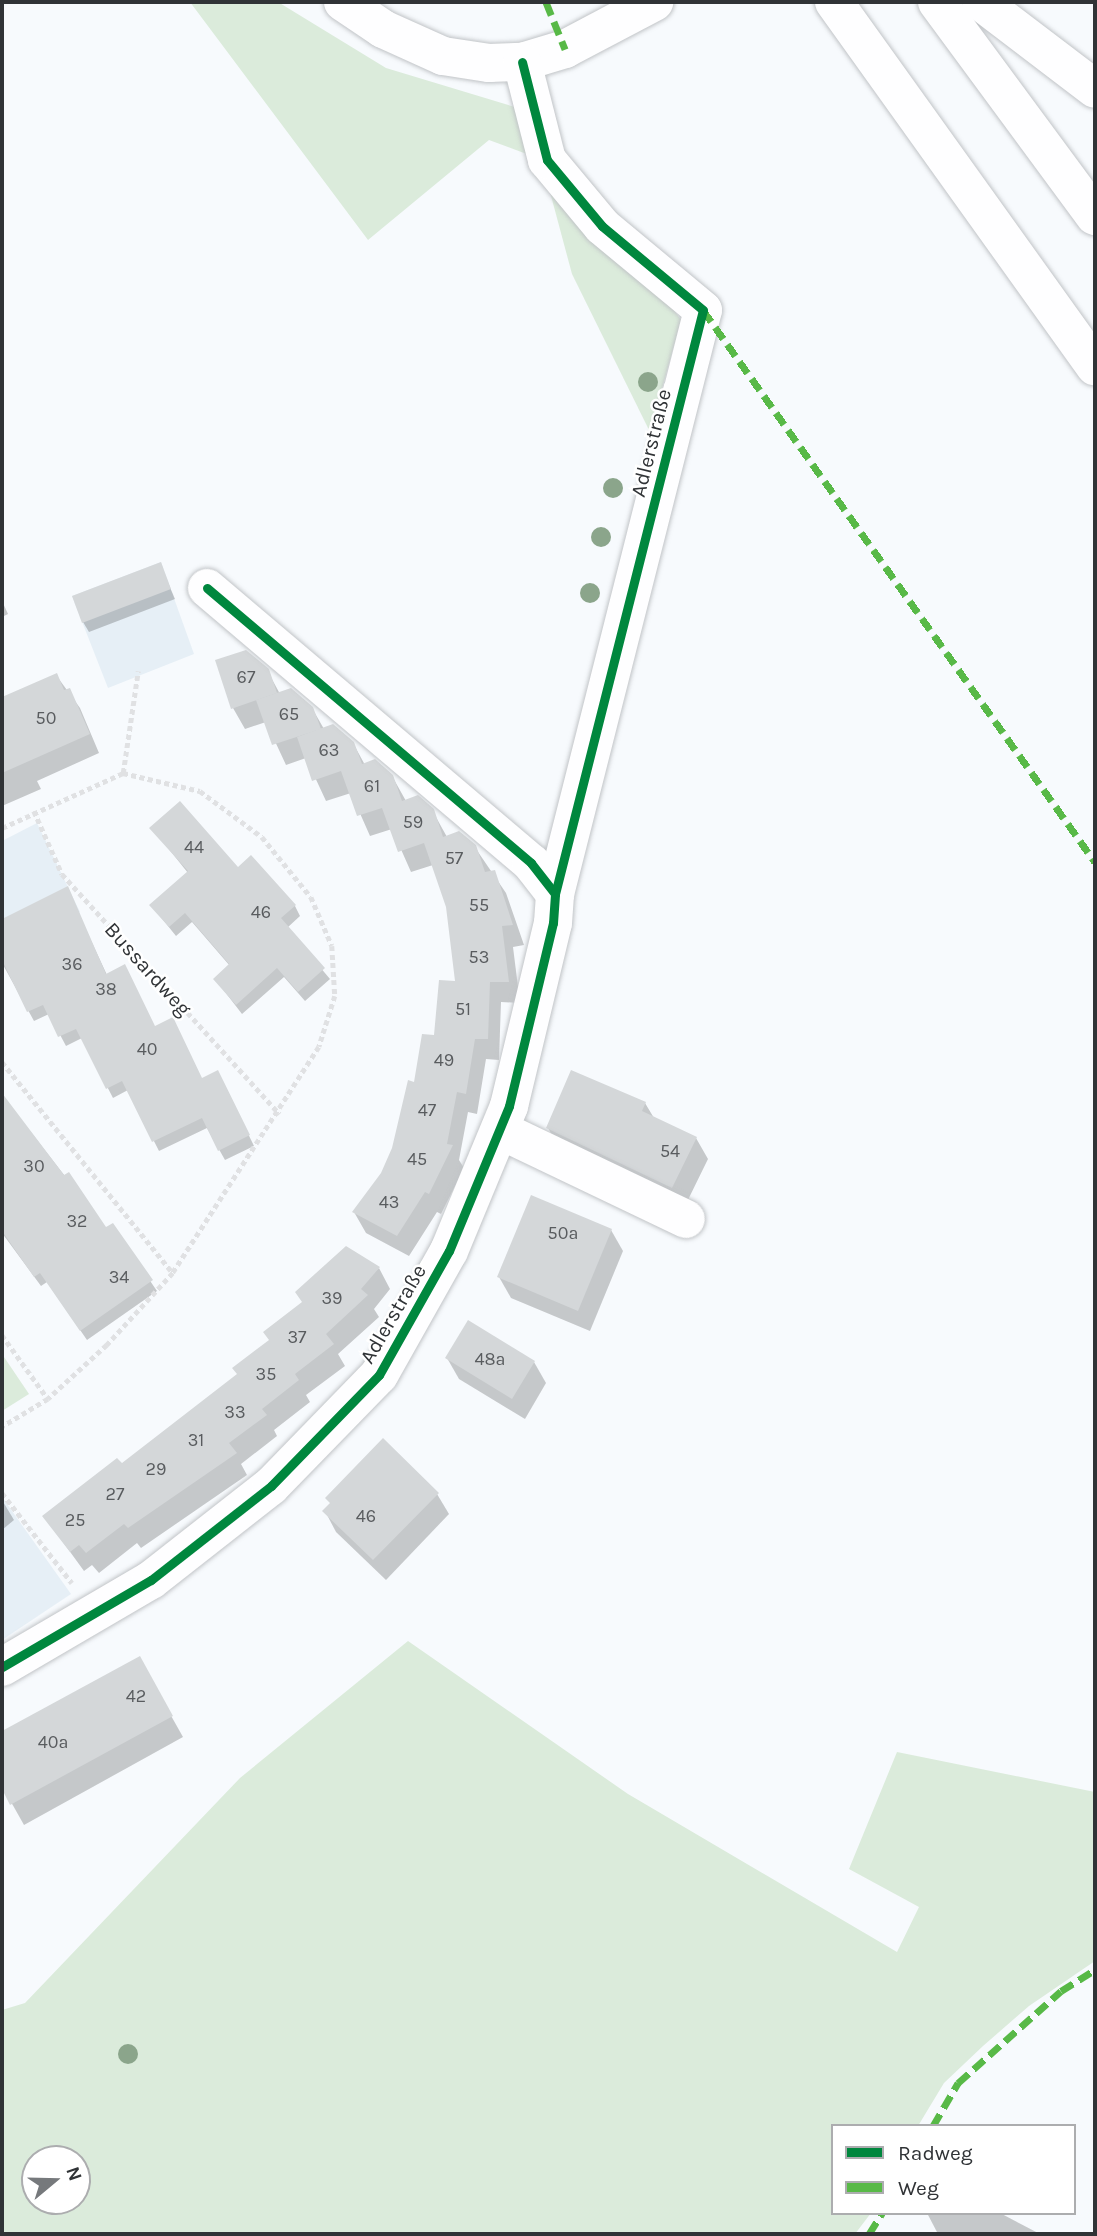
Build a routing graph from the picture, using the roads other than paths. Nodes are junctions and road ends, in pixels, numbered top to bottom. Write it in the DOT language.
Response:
graph roads {
  1 [pos="343,2"];
  2 [pos="834,2"];
  3 [pos="937,2"];
  4 [pos="981,2"];
  5 [pos="640,11"];
  6 [pos="522,62"];
  7 [pos="1095,89"];
  8 [pos="1095,216"];
  9 [pos="1095,366"];
  10 [pos="207,588"];
  11 [pos="555,894"];
  12 [pos="500,1130"];
  13 [pos="686,1219"];
  14 [pos="2,1667"];
  1 -- 6 [label="main road"];
  2 -- 9 [label="main road"];
  3 -- 8 [label="main road"];
  4 -- 7 [label="main road"];
  5 -- 6 [label="main road"];
  6 -- 11 [label="main road, Adlerstraße"];
  10 -- 11 [label="main road"];
  11 -- 12 [label="main road, Adlerstraße"];
  12 -- 13 [label="main road"];
  12 -- 14 [label="main road, Adlerstraße"];
}
